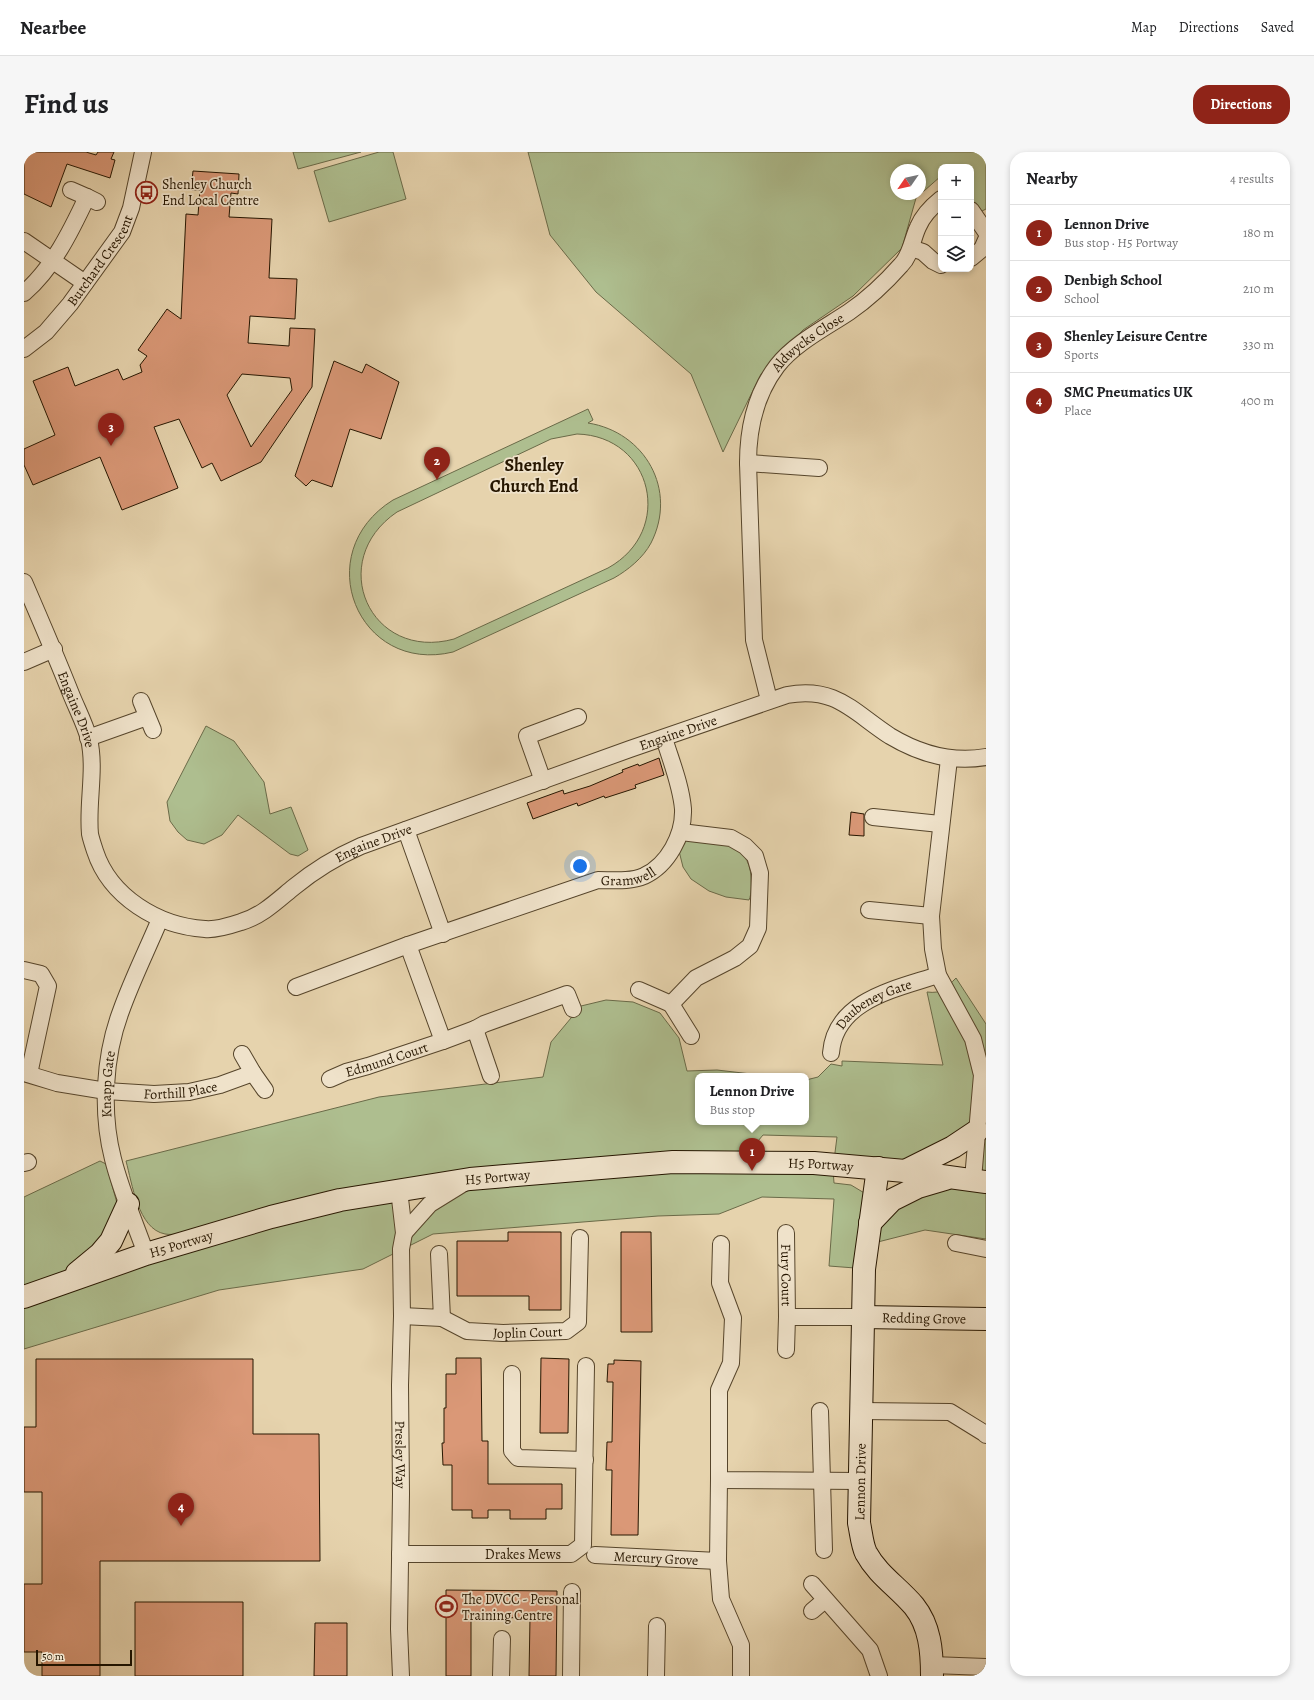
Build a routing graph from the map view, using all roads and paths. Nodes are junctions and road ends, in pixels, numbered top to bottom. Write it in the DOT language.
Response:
graph roads {
  1 [pos="144,152"];
  2 [pos="71,190"];
  3 [pos="940,200"];
  4 [pos="974,214"];
  5 [pos="986,232"];
  6 [pos="986,240"];
  7 [pos="24,241"];
  8 [pos="911,248"];
  9 [pos="974,256"];
  10 [pos="52,260"];
  11 [pos="938,264"];
  12 [pos="85,283"];
  13 [pos="24,293"];
  14 [pos="24,349"];
  15 [pos="748,463"];
  16 [pos="819,468"];
  17 [pos="24,582"];
  18 [pos="54,649"];
  19 [pos="24,662"];
  20 [pos="770,700"];
  21 [pos="141,701"];
  22 [pos="578,717"];
  23 [pos="88,738"];
  24 [pos="664,738"];
  25 [pos="986,758"];
  26 [pos="948,759"];
  27 [pos="543,781"];
  28 [pos="873,817"];
  29 [pos="940,824"];
  30 [pos="406,830"];
  31 [pos="681,832"];
  32 [pos="869,910"];
  33 [pos="931,916"];
  34 [pos="160,919"];
  35 [pos="443,934"];
  36 [pos="408,945"];
  37 [pos="24,970"];
  38 [pos="938,975"];
  39 [pos="296,987"];
  40 [pos="639,990"];
  41 [pos="671,1004"];
  42 [pos="573,1009"];
  43 [pos="475,1029"];
  44 [pos="691,1036"];
  45 [pos="443,1040"];
  46 [pos="831,1053"];
  47 [pos="242,1054"];
  48 [pos="27,1073"];
  49 [pos="253,1073"];
  50 [pos="491,1076"];
  51 [pos="330,1079"];
  52 [pos="265,1090"];
  53 [pos="106,1091"];
  54 [pos="978,1131"];
  55 [pos="878,1168"];
  56 [pos="905,1171"];
  57 [pos="470,1179"];
  58 [pos="971,1179"];
  59 [pos="399,1190"];
  60 [pos="128,1204"];
  61 [pos="870,1223"];
  62 [pos="404,1233"];
  63 [pos="786,1233"];
  64 [pos="580,1238"];
  65 [pos="956,1243"];
  66 [pos="721,1244"];
  67 [pos="986,1249"];
  68 [pos="146,1254"];
  69 [pos="439,1254"];
  70 [pos="62,1285"];
  71 [pos="24,1297"];
  72 [pos="402,1316"];
  73 [pos="787,1317"];
  74 [pos="862,1317"];
  75 [pos="442,1318"];
  76 [pos="986,1319"];
  77 [pos="786,1350"];
  78 [pos="586,1366"];
  79 [pos="512,1374"];
  80 [pos="820,1411"];
  81 [pos="861,1411"];
  82 [pos="986,1435"];
  83 [pos="585,1460"];
  84 [pos="719,1480"];
  85 [pos="821,1480"];
  86 [pos="860,1481"];
  87 [pos="824,1550"];
  88 [pos="400,1554"];
  89 [pos="595,1555"];
  90 [pos="718,1561"];
  91 [pos="812,1584"];
  92 [pos="572,1592"];
  93 [pos="825,1600"];
  94 [pos="812,1611"];
  95 [pos="657,1626"];
  96 [pos="502,1639"];
  97 [pos="986,1667"];
  98 [pos="932,1671"];
  99 [pos="401,1676"];
  100 [pos="501,1676"];
  101 [pos="570,1676"];
  102 [pos="656,1676"];
  103 [pos="741,1676"];
  104 [pos="879,1676"];
  1 -- 12 [label="street, Burchard Crescent"];
  2 -- 10 [label="street"];
  3 -- 8 [label="street, Aldwycks Close"];
  4 -- 5 [label="street"];
  6 -- 9 [label="street"];
  7 -- 10 [label="street"];
  8 -- 11 [label="street"];
  8 -- 15 [label="street, Aldwycks Close"];
  10 -- 12 [label="street"];
  10 -- 13 [label="street"];
  12 -- 14 [label="street, Burchard Crescent"];
  15 -- 16 [label="street"];
  15 -- 20 [label="street, Aldwycks Close"];
  17 -- 18 [label="street, Engaine Drive"];
  18 -- 19 [label="street"];
  18 -- 23 [label="street, Engaine Drive"];
  20 -- 24 [label="street, Engaine Drive"];
  20 -- 26 [label="street, Engaine Drive"];
  21 -- 23 [label="street"];
  22 -- 27 [label="street"];
  23 -- 34 [label="street, Engaine Drive"];
  24 -- 27 [label="street, Engaine Drive"];
  24 -- 31 [label="street, Gramwell"];
  25 -- 26 [label="street, Engaine Drive"];
  26 -- 29 [label="street"];
  27 -- 30 [label="street, Engaine Drive"];
  28 -- 29 [label="street"];
  29 -- 33 [label="street"];
  30 -- 34 [label="street, Engaine Drive"];
  30 -- 35 [label="street"];
  31 -- 35 [label="street, Gramwell"];
  31 -- 41 [label="street"];
  32 -- 33 [label="street"];
  33 -- 38 [label="street"];
  34 -- 53 [label="street, Knapp Gate"];
  35 -- 36 [label="street, Gramwell"];
  36 -- 39 [label="street, Gramwell"];
  36 -- 45 [label="street, Edmund Court"];
  37 -- 48 [label="street"];
  38 -- 46 [label="street, Daubeney Gate"];
  38 -- 54 [label="street"];
  40 -- 41 [label="street"];
  41 -- 44 [label="street"];
  42 -- 43 [label="street, Edmund Court"];
  43 -- 45 [label="street, Edmund Court"];
  43 -- 50 [label="street"];
  45 -- 51 [label="street, Edmund Court"];
  47 -- 49 [label="street"];
  48 -- 53 [label="street, Forthill Place"];
  49 -- 52 [label="street"];
  49 -- 53 [label="street, Forthill Place"];
  53 -- 60 [label="street, Knapp Gate"];
  54 -- 56 [label="street"];
  54 -- 58 [label="street"];
  55 -- 56 [label="street, H5 Portway"];
  55 -- 57 [label="street, H5 Portway"];
  55 -- 61 [label="street, Lennon Drive"];
  56 -- 58 [label="street, H5 Portway"];
  57 -- 59 [label="street, H5 Portway"];
  57 -- 62 [label="street"];
  58 -- 61 [label="street"];
  59 -- 62 [label="street, Presley Way"];
  59 -- 68 [label="street, H5 Portway"];
  60 -- 68 [label="street, Knapp Gate"];
  60 -- 70 [label="street"];
  61 -- 74 [label="street, Lennon Drive"];
  62 -- 72 [label="street, Presley Way"];
  63 -- 73 [label="street, Fury Court"];
  64 -- 75 [label="street, Joplin Court"];
  65 -- 67 [label="street"];
  66 -- 84 [label="street, Mercury Grove"];
  68 -- 70 [label="street, H5 Portway"];
  69 -- 75 [label="street"];
  70 -- 71 [label="street, H5 Portway"];
  72 -- 75 [label="street, Joplin Court"];
  72 -- 88 [label="street, Presley Way"];
  73 -- 74 [label="street, Fury Court"];
  73 -- 77 [label="street, Fury Court"];
  74 -- 76 [label="street, Redding Grove"];
  74 -- 81 [label="street, Lennon Drive"];
  78 -- 83 [label="street, Drakes Mews"];
  79 -- 83 [label="street"];
  80 -- 85 [label="street"];
  81 -- 82 [label="street"];
  81 -- 86 [label="street, Lennon Drive"];
  83 -- 88 [label="street, Drakes Mews"];
  84 -- 85 [label="street"];
  84 -- 90 [label="street, Mercury Grove"];
  85 -- 86 [label="street"];
  85 -- 87 [label="street"];
  86 -- 98 [label="street, Lennon Drive"];
  88 -- 99 [label="street, Presley Way"];
  89 -- 90 [label="street, Mercury Grove"];
  90 -- 103 [label="street, Mercury Grove"];
  91 -- 93 [label="street"];
  92 -- 101 [label="street"];
  93 -- 94 [label="street"];
  93 -- 104 [label="street"];
  95 -- 102 [label="street"];
  96 -- 100 [label="street"];
  97 -- 98 [label="street"];
}
